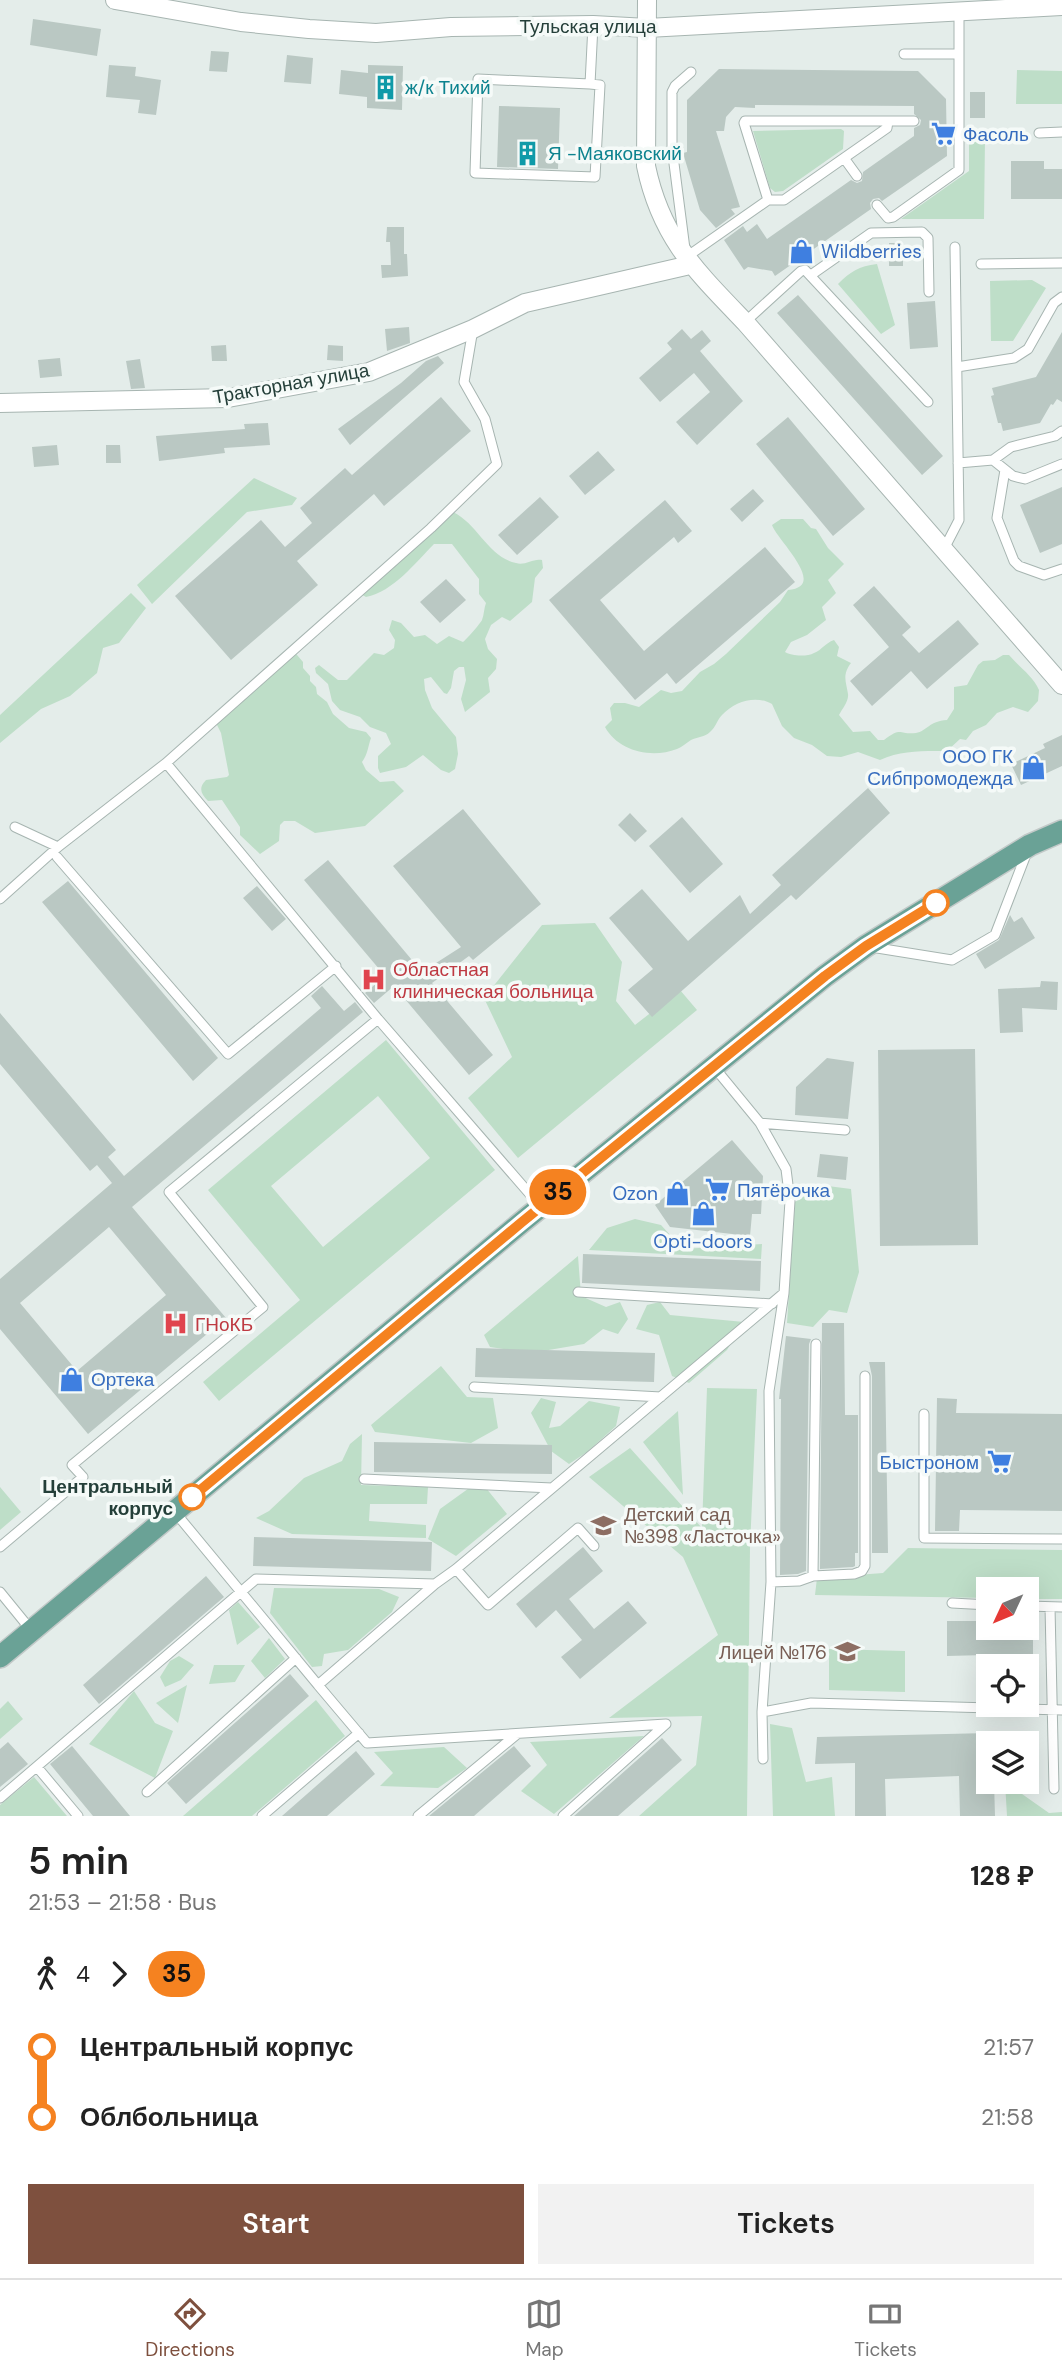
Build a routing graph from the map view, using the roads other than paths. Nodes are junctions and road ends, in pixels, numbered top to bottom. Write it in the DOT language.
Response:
graph roads {
  1 [pos="115,0"];
  2 [pos="647,0"];
  3 [pos="1062,6"];
  4 [pos="959,11"];
  5 [pos="593,25"];
  6 [pos="647,28"];
  7 [pos="904,54"];
  8 [pos="959,54"];
  9 [pos="691,72"];
  10 [pos="590,83"];
  11 [pos="888,121"];
  12 [pos="914,121"];
  13 [pos="947,121"];
  14 [pos="960,121"];
  15 [pos="1039,132"];
  16 [pos="1062,132"];
  17 [pos="844,158"];
  18 [pos="857,176"];
  19 [pos="768,200"];
  20 [pos="877,205"];
  21 [pos="955,247"];
  22 [pos="688,262"];
  23 [pos="1062,263"];
  24 [pos="981,264"];
  25 [pos="811,275"];
  26 [pos="929,292"];
  27 [pos="1062,296"];
  28 [pos="745,322"];
  29 [pos="472,329"];
  30 [pos="957,367"];
  31 [pos="928,402"];
  32 [pos="0,403"];
  33 [pos="1062,431"];
  34 [pos="993,460"];
  35 [pos="958,463"];
  36 [pos="1062,464"];
  37 [pos="1005,470"];
  38 [pos="944,549"];
  39 [pos="1062,569"];
  40 [pos="1062,685"];
  41 [pos="166,763"];
  42 [pos="15,827"];
  43 [pos="1062,831"];
  44 [pos="1030,845"];
  45 [pos="58,852"];
  46 [pos="0,899"];
  47 [pos="866,946"];
  48 [pos="335,966"];
  49 [pos="379,1019"];
  50 [pos="713,1066"];
  51 [pos="760,1123"];
  52 [pos="845,1130"];
  53 [pos="541,1207"];
  54 [pos="578,1292"];
  55 [pos="784,1293"];
  56 [pos="772,1304"];
  57 [pos="816,1344"];
  58 [pos="865,1376"];
  59 [pos="474,1388"];
  60 [pos="661,1396"];
  61 [pos="924,1414"];
  62 [pos="363,1479"];
  63 [pos="552,1488"];
  64 [pos="174,1511"];
  65 [pos="1062,1539"];
  66 [pos="594,1546"];
  67 [pos="0,1547"];
  68 [pos="456,1569"];
  69 [pos="813,1576"];
  70 [pos="771,1582"];
  71 [pos="435,1584"];
  72 [pos="0,1592"];
  73 [pos="242,1592"];
  74 [pos="952,1604"];
  75 [pos="976,1605"];
  76 [pos="1040,1607"];
  77 [pos="1050,1607"];
  78 [pos="1062,1607"];
  79 [pos="31,1630"];
  80 [pos="0,1657"];
  81 [pos="296,1658"];
  82 [pos="318,1685"];
  83 [pos="1051,1709"];
  84 [pos="1062,1710"];
  85 [pos="762,1712"];
  86 [pos="359,1733"];
  87 [pos="516,1735"];
  88 [pos="762,1759"];
  89 [pos="37,1767"];
  90 [pos="1054,1789"];
  91 [pos="147,1792"];
  92 [pos="0,1798"];
  93 [pos="78,1816"];
  94 [pos="262,1816"];
  95 [pos="418,1816"];
  96 [pos="563,1816"];
  1 -- 5 [label="street, Тульская улица"];
  2 -- 6 [label="street"];
  3 -- 4 [label="street, Тульская улица"];
  4 -- 6 [label="street, Тульская улица"];
  4 -- 8 [label="lane"];
  5 -- 6 [label="street, Тульская улица"];
  5 -- 10 [label="lane"];
  6 -- 22 [label="street"];
  7 -- 8 [label="lane"];
  8 -- 14 [label="lane"];
  9 -- 22 [label="lane"];
  10 -- 10 [label="lane"];
  11 -- 12 [label="lane"];
  11 -- 17 [label="lane"];
  11 -- 19 [label="lane"];
  13 -- 14 [label="lane"];
  14 -- 20 [label="lane"];
  15 -- 16 [label="lane"];
  17 -- 18 [label="lane"];
  17 -- 19 [label="lane"];
  19 -- 22 [label="lane"];
  21 -- 30 [label="lane"];
  22 -- 28 [label="street"];
  22 -- 29 [label="street, Тракторная улица"];
  23 -- 24 [label="lane"];
  25 -- 26 [label="lane"];
  25 -- 28 [label="lane"];
  25 -- 31 [label="lane"];
  27 -- 30 [label="lane"];
  28 -- 38 [label="street"];
  29 -- 32 [label="street, Тракторная улица"];
  29 -- 41 [label="lane"];
  30 -- 35 [label="lane"];
  33 -- 34 [label="lane"];
  34 -- 35 [label="lane"];
  34 -- 37 [label="lane"];
  35 -- 38 [label="lane"];
  36 -- 37 [label="lane"];
  37 -- 39 [label="lane"];
  38 -- 40 [label="street"];
  41 -- 45 [label="lane"];
  41 -- 48 [label="lane"];
  42 -- 45 [label="lane"];
  43 -- 44 [label="main road"];
  44 -- 47 [label="main road"];
  44 -- 47 [label="lane"];
  45 -- 46 [label="lane"];
  45 -- 48 [label="lane"];
  47 -- 50 [label="main road"];
  48 -- 49 [label="lane"];
  49 -- 53 [label="lane"];
  49 -- 67 [label="lane"];
  50 -- 51 [label="lane"];
  50 -- 53 [label="main road"];
  51 -- 52 [label="lane"];
  51 -- 55 [label="lane"];
  53 -- 64 [label="main road"];
  54 -- 56 [label="lane"];
  55 -- 56 [label="lane"];
  55 -- 70 [label="lane"];
  56 -- 60 [label="lane"];
  57 -- 69 [label="lane"];
  58 -- 69 [label="lane"];
  59 -- 60 [label="lane"];
  60 -- 63 [label="lane"];
  61 -- 65 [label="lane"];
  62 -- 63 [label="lane"];
  63 -- 68 [label="lane"];
  64 -- 73 [label="lane"];
  64 -- 79 [label="main road"];
  66 -- 68 [label="lane"];
  68 -- 71 [label="lane"];
  69 -- 70 [label="lane"];
  70 -- 85 [label="lane"];
  71 -- 73 [label="lane"];
  71 -- 82 [label="lane"];
  72 -- 79 [label="lane"];
  73 -- 81 [label="lane"];
  73 -- 89 [label="lane"];
  74 -- 75 [label="lane"];
  76 -- 77 [label="lane"];
  77 -- 78 [label="lane"];
  77 -- 83 [label="lane"];
  79 -- 80 [label="main road"];
  81 -- 82 [label="lane"];
  81 -- 91 [label="lane"];
  82 -- 86 [label="lane"];
  83 -- 84 [label="lane"];
  83 -- 85 [label="lane"];
  83 -- 90 [label="lane"];
  85 -- 88 [label="lane"];
  86 -- 87 [label="lane"];
  86 -- 94 [label="lane"];
  87 -- 95 [label="lane"];
  87 -- 96 [label="lane"];
  89 -- 92 [label="lane"];
  89 -- 93 [label="lane"];
}
